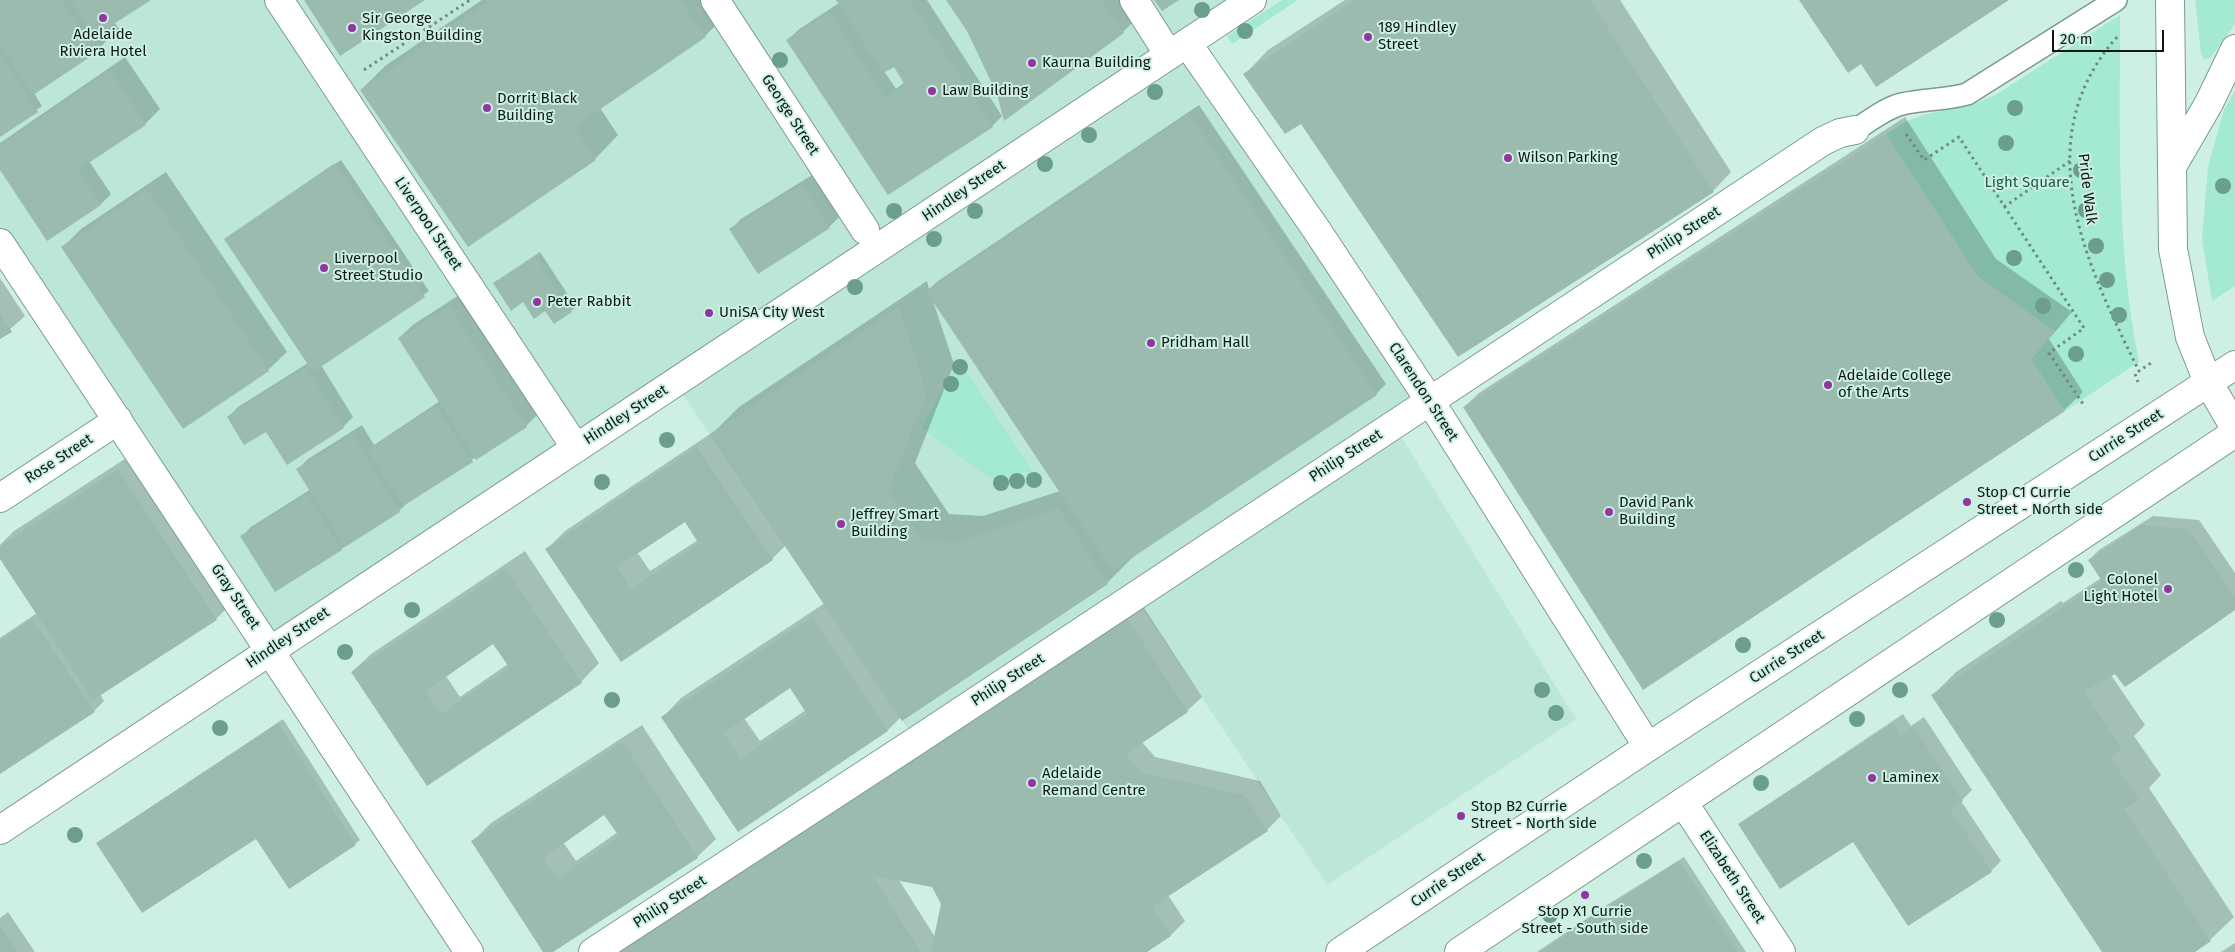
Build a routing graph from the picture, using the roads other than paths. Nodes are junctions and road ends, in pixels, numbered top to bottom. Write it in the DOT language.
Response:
graph roads {
  1 [pos="279,0"];
  2 [pos="715,0"];
  3 [pos="1134,0"];
  4 [pos="1252,0"];
  5 [pos="2116,0"];
  6 [pos="2170,0"];
  7 [pos="1178,49"];
  8 [pos="2235,49"];
  9 [pos="1855,130"];
  10 [pos="2173,165"];
  11 [pos="865,230"];
  12 [pos="0,243"];
  13 [pos="2235,365"];
  14 [pos="2208,382"];
  15 [pos="1430,401"];
  16 [pos="118,420"];
  17 [pos="2235,428"];
  18 [pos="2235,433"];
  19 [pos="576,448"];
  20 [pos="0,498"];
  21 [pos="271,650"];
  22 [pos="1648,747"];
  23 [pos="1683,802"];
  24 [pos="0,830"];
  25 [pos="469,952"];
  26 [pos="592,952"];
  27 [pos="1340,952"];
  28 [pos="1459,952"];
  29 [pos="1781,952"];
  1 -- 19 [label="street, Liverpool Street"];
  2 -- 11 [label="street, George Street"];
  3 -- 7 [label="street, Clarendon Street"];
  4 -- 7 [label="street, Hindley Street"];
  5 -- 9 [label="lane, Philip Street"];
  6 -- 10 [label="street"];
  7 -- 15 [label="street, Clarendon Street"];
  7 -- 19 [label="street, Hindley Street"];
  8 -- 10 [label="street"];
  9 -- 15 [label="street, Philip Street"];
  10 -- 14 [label="street"];
  12 -- 16 [label="street, Gray Street"];
  13 -- 14 [label="street, Currie Street"];
  14 -- 17 [label="street"];
  14 -- 22 [label="street, Currie Street"];
  15 -- 22 [label="street, Clarendon Street"];
  15 -- 26 [label="street, Philip Street"];
  16 -- 20 [label="street, Rose Street"];
  16 -- 21 [label="street, Gray Street"];
  18 -- 23 [label="street"];
  19 -- 21 [label="street, Hindley Street"];
  21 -- 24 [label="street, Hindley Street"];
  21 -- 25 [label="street, Gray Street"];
  22 -- 27 [label="street, Currie Street"];
  23 -- 28 [label="street"];
  23 -- 29 [label="street, Elizabeth Street"];
}
